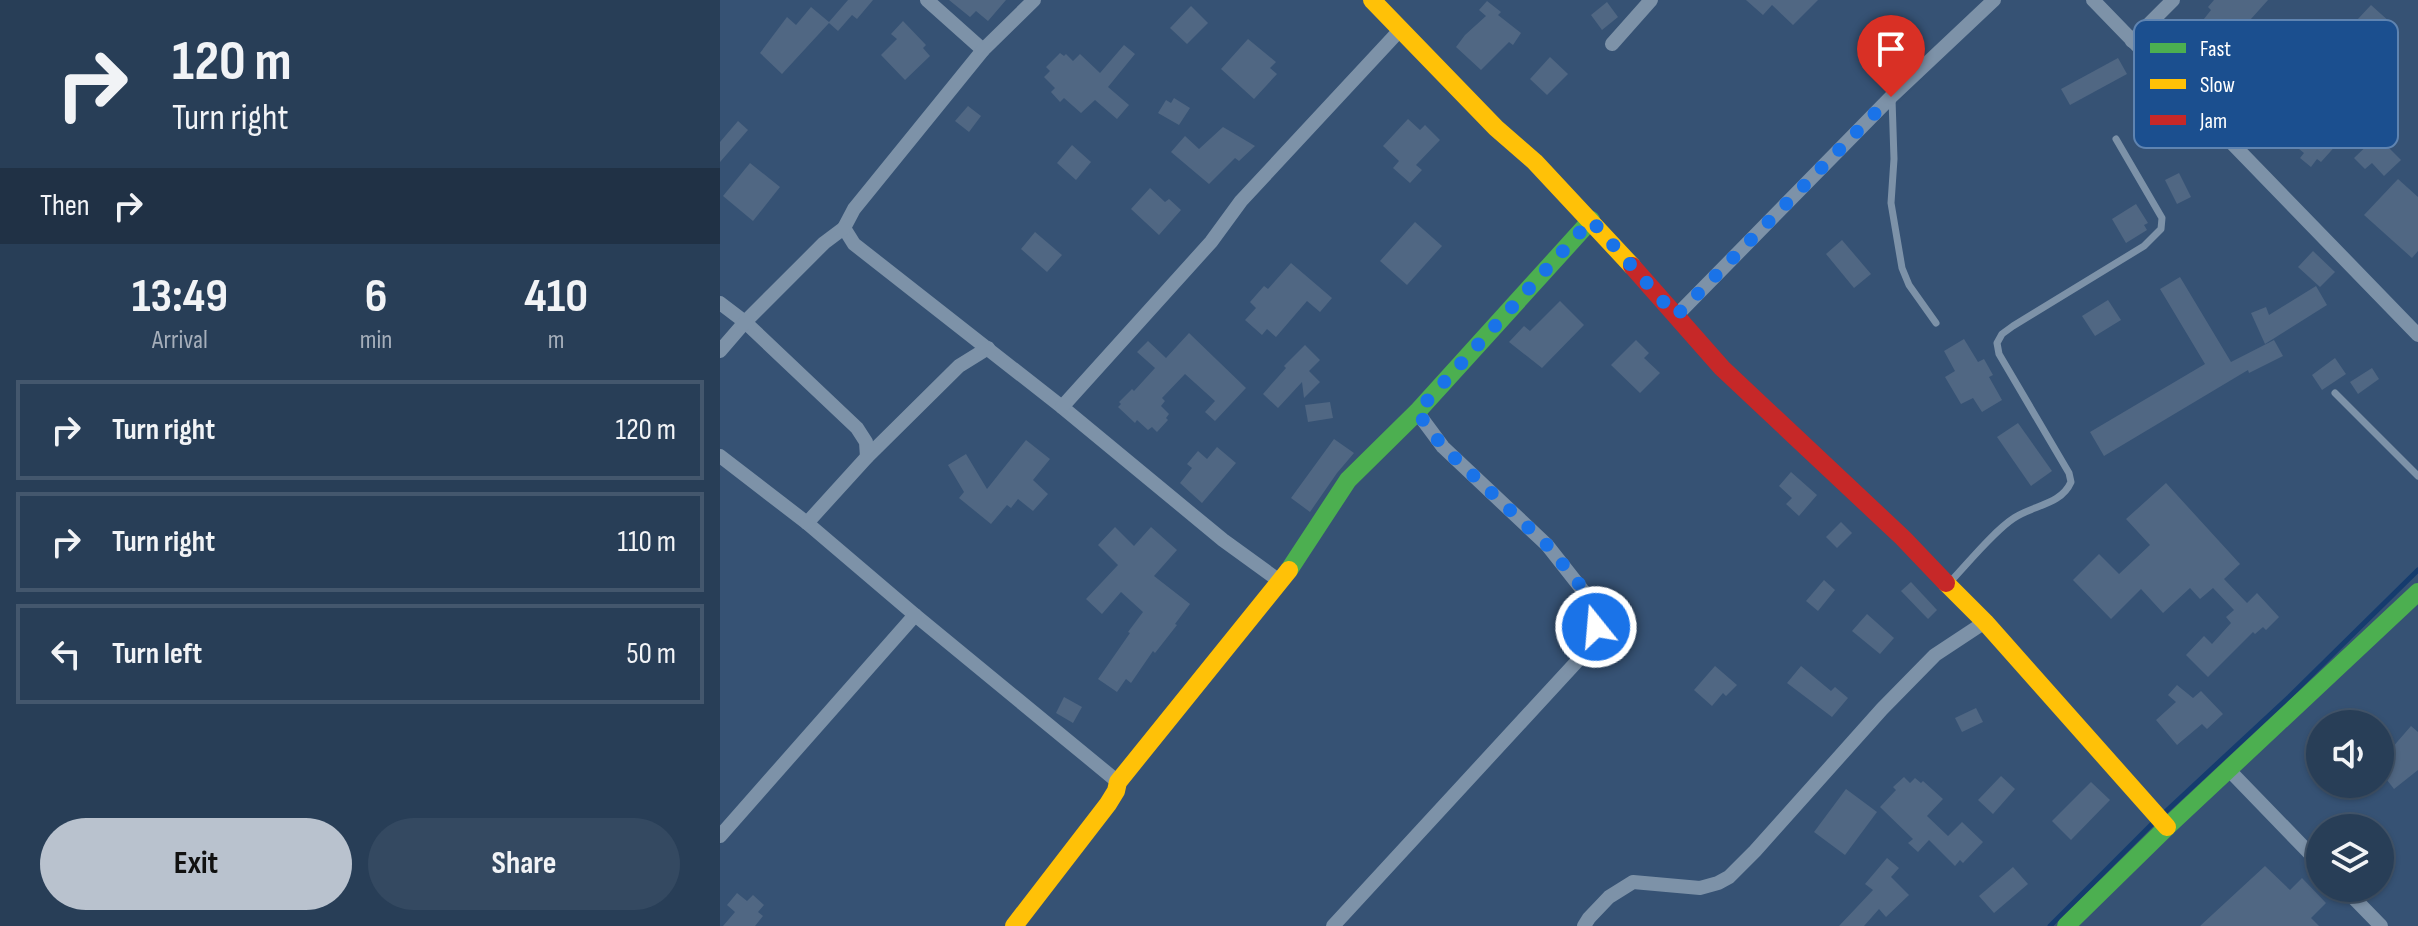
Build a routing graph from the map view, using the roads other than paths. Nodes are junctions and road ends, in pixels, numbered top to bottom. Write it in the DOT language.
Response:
graph roads {
  1 [pos="927,0"];
  2 [pos="1034,0"];
  3 [pos="1372,0"];
  4 [pos="1651,0"];
  5 [pos="1994,0"];
  6 [pos="2093,0"];
  7 [pos="2173,0"];
  8 [pos="2153,20"];
  9 [pos="1400,30"];
  10 [pos="2132,41"];
  11 [pos="1612,44"];
  12 [pos="983,50"];
  13 [pos="1891,97"];
  14 [pos="2116,139"];
  15 [pos="2236,148"];
  16 [pos="1591,220"];
  17 [pos="844,228"];
  18 [pos="720,303"];
  19 [pos="1676,316"];
  20 [pos="745,322"];
  21 [pos="1936,323"];
  22 [pos="2418,335"];
  23 [pos="988,348"];
  24 [pos="720,351"];
  25 [pos="2335,393"];
  26 [pos="1062,407"];
  27 [pos="1417,412"];
  28 [pos="720,456"];
  29 [pos="867,457"];
  30 [pos="2418,476"];
  31 [pos="807,523"];
  32 [pos="1281,582"];
  33 [pos="1948,584"];
  34 [pos="2418,592"];
  35 [pos="915,615"];
  36 [pos="1985,622"];
  37 [pos="2229,770"];
  38 [pos="1118,782"];
  39 [pos="2167,827"];
  40 [pos="720,836"];
  41 [pos="2306,850"];
  42 [pos="2355,902"];
  43 [pos="2372,923"];
  44 [pos="1014,926"];
  45 [pos="1333,926"];
  46 [pos="1584,926"];
  47 [pos="2066,926"];
  1 -- 12 [label="street"];
  2 -- 12 [label="street"];
  3 -- 9 [label="street"];
  4 -- 11 [label="street"];
  5 -- 13 [label="street"];
  6 -- 10 [label="street"];
  7 -- 8 [label="street"];
  9 -- 16 [label="street"];
  9 -- 26 [label="street"];
  12 -- 17 [label="street"];
  13 -- 19 [label="street"];
  13 -- 21 [label="lane"];
  14 -- 33 [label="lane"];
  15 -- 22 [label="street"];
  16 -- 19 [label="street"];
  16 -- 27 [label="street"];
  17 -- 20 [label="street"];
  17 -- 23 [label="street"];
  18 -- 20 [label="street"];
  19 -- 33 [label="street"];
  20 -- 24 [label="street"];
  20 -- 29 [label="street"];
  23 -- 26 [label="street"];
  23 -- 29 [label="street"];
  25 -- 30 [label="lane"];
  26 -- 32 [label="street"];
  27 -- 32 [label="street"];
  27 -- 45 [label="street"];
  28 -- 31 [label="street"];
  29 -- 31 [label="street"];
  31 -- 35 [label="street"];
  32 -- 38 [label="street"];
  33 -- 36 [label="street"];
  34 -- 37 [label="street"];
  35 -- 38 [label="street"];
  35 -- 40 [label="street"];
  36 -- 39 [label="street"];
  36 -- 46 [label="street"];
  37 -- 39 [label="street"];
  37 -- 41 [label="street"];
  38 -- 44 [label="street"];
  39 -- 47 [label="street"];
  42 -- 43 [label="street"];
}
